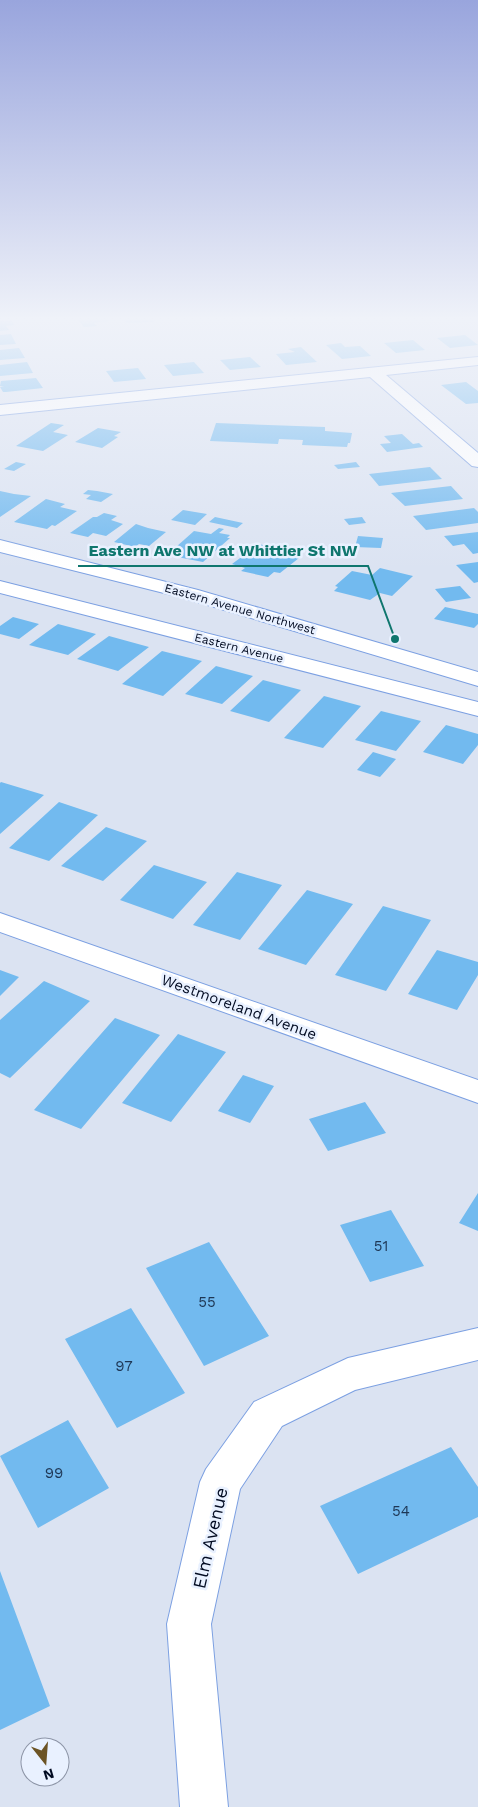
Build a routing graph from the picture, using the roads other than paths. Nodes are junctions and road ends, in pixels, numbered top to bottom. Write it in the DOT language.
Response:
graph roads {
  1 [pos="95,400"];
  2 [pos="407,400"];
  3 [pos="0,410"];
  4 [pos="478,462"];
  5 [pos="0,546"];
  6 [pos="0,587"];
  7 [pos="478,679"];
  8 [pos="478,709"];
  9 [pos="0,922"];
  10 [pos="478,1092"];
  11 [pos="478,1344"];
  12 [pos="204,1807"];
  1 -- 3 [label="street"];
  2 -- 4 [label="street"];
  5 -- 7 [label="street, Eastern Avenue Northwest"];
  6 -- 8 [label="street, Eastern Avenue"];
  9 -- 10 [label="street, Westmoreland Avenue"];
  11 -- 12 [label="street, Elm Avenue"];
}
